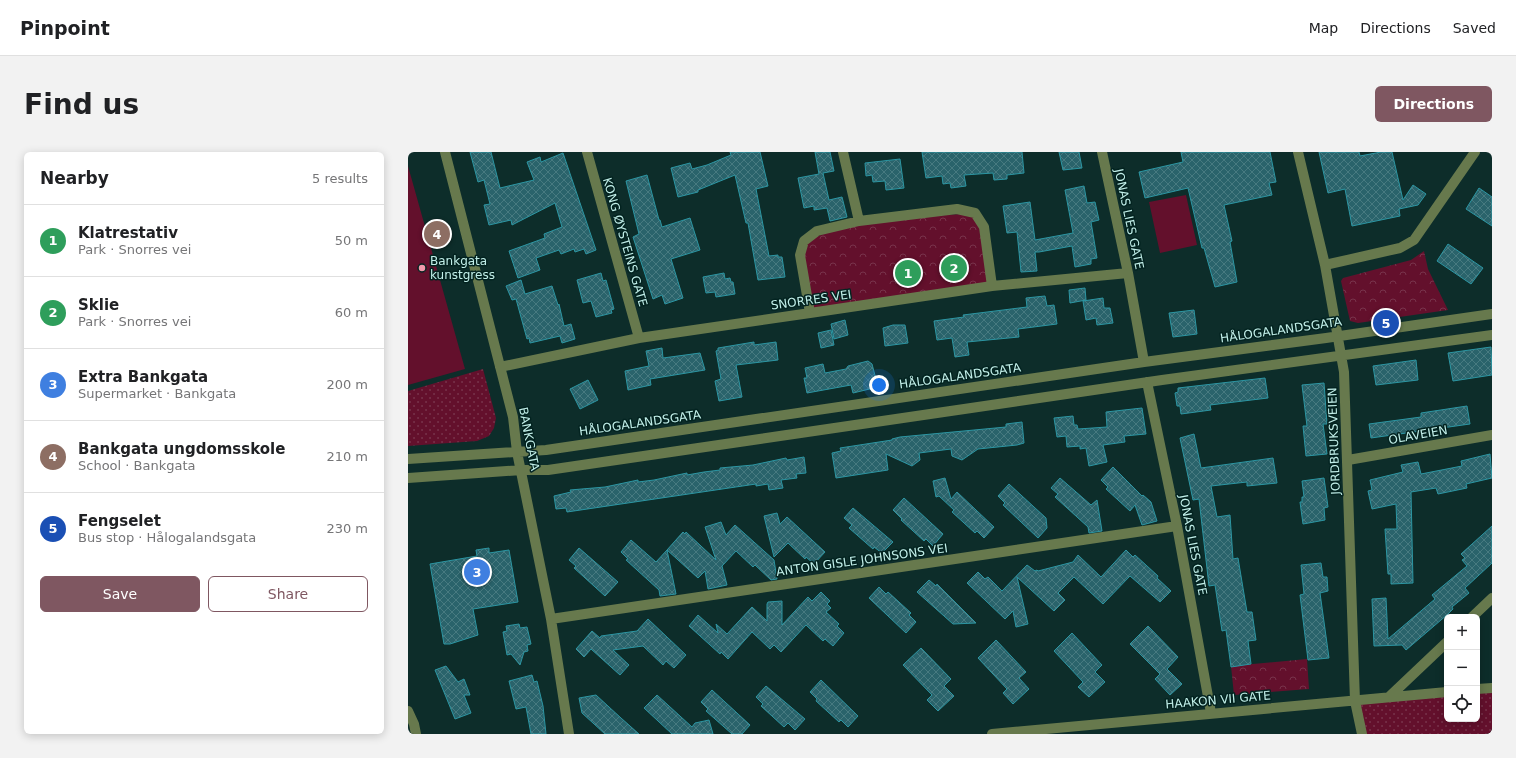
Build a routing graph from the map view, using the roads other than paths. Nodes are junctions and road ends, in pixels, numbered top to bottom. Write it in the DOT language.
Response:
graph roads {
  1 [pos="445,152"];
  2 [pos="586,152"];
  3 [pos="843,152"];
  4 [pos="1102,152"];
  5 [pos="1298,152"];
  6 [pos="1474,152"];
  7 [pos="859,221"];
  8 [pos="1325,265"];
  9 [pos="1128,273"];
  10 [pos="992,286"];
  11 [pos="810,313"];
  12 [pos="1492,314"];
  13 [pos="1492,335"];
  14 [pos="1339,336"];
  15 [pos="639,338"];
  16 [pos="1342,356"];
  17 [pos="1144,362"];
  18 [pos="500,367"];
  19 [pos="1146,382"];
  20 [pos="1492,435"];
  21 [pos="517,452"];
  22 [pos="408,459"];
  23 [pos="1348,460"];
  24 [pos="522,470"];
  25 [pos="408,478"];
  26 [pos="1177,526"];
  27 [pos="1492,598"];
  28 [pos="1475,614"];
  29 [pos="551,619"];
  30 [pos="1444,645"];
  31 [pos="1492,688"];
  32 [pos="1480,689"];
  33 [pos="1444,692"];
  34 [pos="1389,698"];
  35 [pos="1355,701"];
  36 [pos="408,711"];
  37 [pos="1211,713"];
  38 [pos="416,734"];
  39 [pos="569,734"];
  40 [pos="992,734"];
  41 [pos="1362,734"];
  1 -- 18 [label="street, BANKGATA"];
  2 -- 15 [label="street, KONG ØYSTEINS GATE"];
  3 -- 7 [label="street"];
  4 -- 9 [label="street, JONAS LIES GATE"];
  5 -- 8 [label="street, JORDBRUKSVEIEN"];
  6 -- 8 [label="street"];
  7 -- 10 [label="street"];
  7 -- 11 [label="street"];
  8 -- 14 [label="street, JORDBRUKSVEIEN"];
  9 -- 10 [label="street, SNORRES VEI"];
  9 -- 17 [label="street, JONAS LIES GATE"];
  10 -- 11 [label="street, SNORRES VEI"];
  11 -- 15 [label="street, SNORRES VEI"];
  12 -- 14 [label="street, HÅLOGALANDSGATA"];
  13 -- 16 [label="street"];
  14 -- 16 [label="street, JORDBRUKSVEIEN"];
  14 -- 17 [label="street, HÅLOGALANDSGATA"];
  15 -- 18 [label="street, SNORRES VEI"];
  16 -- 19 [label="street"];
  16 -- 23 [label="street, JORDBRUKSVEIEN"];
  17 -- 21 [label="street, HÅLOGALANDSGATA"];
  18 -- 21 [label="street, BANKGATA"];
  19 -- 24 [label="street"];
  19 -- 26 [label="street, JONAS LIES GATE"];
  20 -- 23 [label="street, OLAVEIEN"];
  21 -- 22 [label="street, HÅLOGALANDSGATA"];
  21 -- 24 [label="street, BANKGATA"];
  23 -- 35 [label="street, JORDBRUKSVEIEN"];
  24 -- 25 [label="street"];
  24 -- 29 [label="street, BANKGATA"];
  26 -- 29 [label="street, ANTON GISLE JOHNSONS VEI"];
  26 -- 37 [label="street, JONAS LIES GATE"];
  27 -- 28 [label="street"];
  29 -- 39 [label="street, BANKGATA"];
  30 -- 34 [label="street"];
  31 -- 32 [label="street"];
  33 -- 34 [label="street, HAAKON VII GATE"];
  34 -- 35 [label="street, HAAKON VII GATE"];
  35 -- 37 [label="street, HAAKON VII GATE"];
  35 -- 41 [label="street, JORDBRUKSVEIEN"];
  36 -- 38 [label="street"];
  37 -- 40 [label="street, HAAKON VII GATE"];
}
